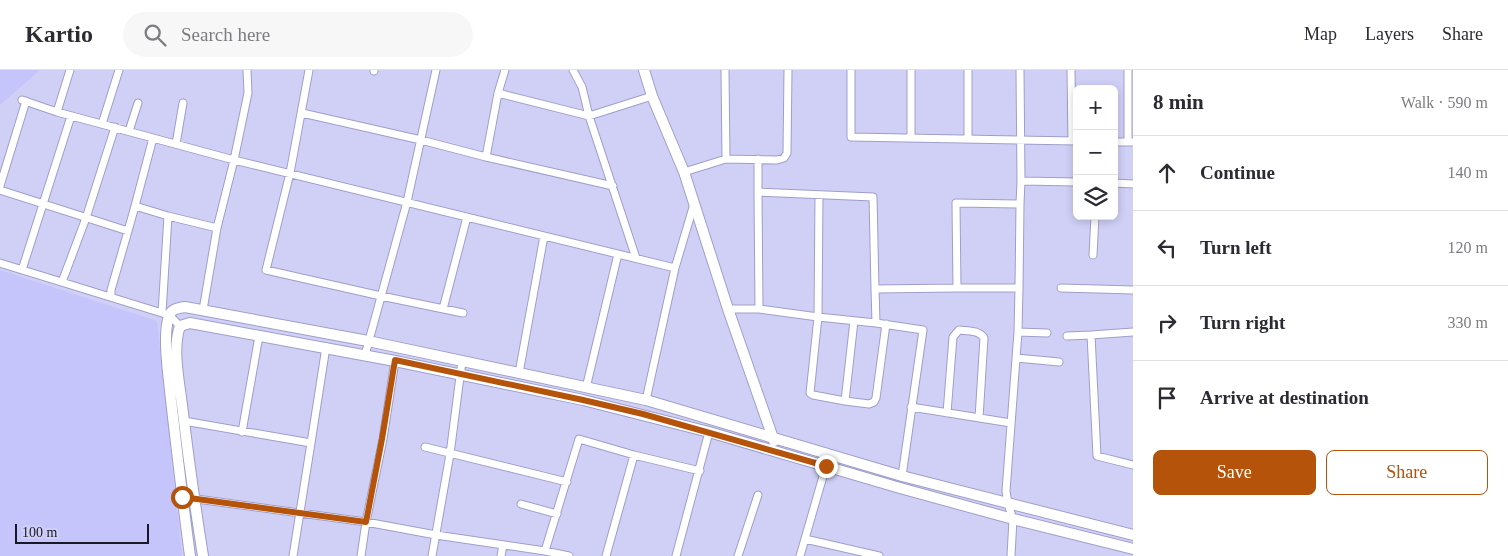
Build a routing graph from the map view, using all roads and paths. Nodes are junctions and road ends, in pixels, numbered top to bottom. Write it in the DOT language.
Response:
graph roads {
  1 [pos="70,70"];
  2 [pos="120,70"];
  3 [pos="247,70"];
  4 [pos="309,70"];
  5 [pos="436,70"];
  6 [pos="505,70"];
  7 [pos="573,70"];
  8 [pos="644,70"];
  9 [pos="725,70"];
  10 [pos="788,70"];
  11 [pos="851,70"];
  12 [pos="911,70"];
  13 [pos="968,70"];
  14 [pos="1020,70"];
  15 [pos="1071,70"];
  16 [pos="1128,70"];
  17 [pos="498,93"];
  18 [pos="652,96"];
  19 [pos="138,103"];
  20 [pos="183,103"];
  21 [pos="57,112"];
  22 [pos="302,113"];
  23 [pos="71,116"];
  24 [pos="590,116"];
  25 [pos="102,124"];
  26 [pos="114,127"];
  27 [pos="1074,130"];
  28 [pos="129,131"];
  29 [pos="153,138"];
  30 [pos="912,138"];
  31 [pos="968,139"];
  32 [pos="421,140"];
  33 [pos="1021,140"];
  34 [pos="1073,141"];
  35 [pos="1130,142"];
  36 [pos="176,144"];
  37 [pos="486,157"];
  38 [pos="726,159"];
  39 [pos="758,159"];
  40 [pos="234,160"];
  41 [pos="684,172"];
  42 [pos="290,174"];
  43 [pos="1021,181"];
  44 [pos="1073,182"];
  45 [pos="1118,183"];
  46 [pos="1133,184"];
  47 [pos="0,186"];
  48 [pos="614,186"];
  49 [pos="0,190"];
  50 [pos="758,192"];
  51 [pos="819,195"];
  52 [pos="407,202"];
  53 [pos="43,204"];
  54 [pos="694,204"];
  55 [pos="1020,204"];
  56 [pos="135,206"];
  57 [pos="168,216"];
  58 [pos="466,217"];
  59 [pos="86,218"];
  60 [pos="1095,220"];
  61 [pos="217,228"];
  62 [pos="128,231"];
  63 [pos="544,236"];
  64 [pos="618,254"];
  65 [pos="1093,255"];
  66 [pos="636,258"];
  67 [pos="0,263"];
  68 [pos="675,268"];
  69 [pos="22,270"];
  70 [pos="62,282"];
  71 [pos="957,288"];
  72 [pos="1020,288"];
  73 [pos="1061,288"];
  74 [pos="876,289"];
  75 [pos="1133,290"];
  76 [pos="381,296"];
  77 [pos="111,297"];
  78 [pos="443,309"];
  79 [pos="728,309"];
  80 [pos="758,309"];
  81 [pos="202,310"];
  82 [pos="464,313"];
  83 [pos="166,314"];
  84 [pos="818,317"];
  85 [pos="854,321"];
  86 [pos="876,323"];
  87 [pos="886,324"];
  88 [pos="180,326"];
  89 [pos="1018,332"];
  90 [pos="1133,332"];
  91 [pos="1047,333"];
  92 [pos="1091,335"];
  93 [pos="259,336"];
  94 [pos="1067,336"];
  95 [pos="368,341"];
  96 [pos="326,347"];
  97 [pos="365,355"];
  98 [pos="1016,358"];
  99 [pos="395,360"];
  100 [pos="462,361"];
  101 [pos="1059,362"];
  102 [pos="519,373"];
  103 [pos="460,374"];
  104 [pos="586,388"];
  105 [pos="646,400"];
  106 [pos="845,401"];
  107 [pos="910,407"];
  108 [pos="947,413"];
  109 [pos="979,418"];
  110 [pos="184,421"];
  111 [pos="1011,423"];
  112 [pos="242,432"];
  113 [pos="709,432"];
  114 [pos="772,436"];
  115 [pos="312,443"];
  116 [pos="424,447"];
  117 [pos="778,451"];
  118 [pos="450,454"];
  119 [pos="634,456"];
  120 [pos="1133,465"];
  121 [pos="826,466"];
  122 [pos="700,471"];
  123 [pos="902,476"];
  124 [pos="567,482"];
  125 [pos="758,495"];
  126 [pos="182,497"];
  127 [pos="194,498"];
  128 [pos="521,504"];
  129 [pos="1008,504"];
  130 [pos="302,513"];
  131 [pos="557,514"];
  132 [pos="1013,519"];
  133 [pos="366,522"];
  134 [pos="436,535"];
  135 [pos="1133,535"];
  136 [pos="805,539"];
  137 [pos="503,545"];
  138 [pos="545,551"];
  139 [pos="1131,551"];
  140 [pos="190,556"];
  141 [pos="203,556"];
  142 [pos="293,556"];
  143 [pos="361,556"];
  144 [pos="432,556"];
  145 [pos="501,556"];
  146 [pos="569,556"];
  147 [pos="606,556"];
  148 [pos="676,556"];
  149 [pos="738,556"];
  150 [pos="800,556"];
  151 [pos="879,556"];
  152 [pos="1011,556"];
  1 -- 21 [label="street"];
  2 -- 25 [label="street"];
  3 -- 40 [label="street"];
  4 -- 22 [label="street"];
  5 -- 32 [label="street"];
  6 -- 17 [label="street"];
  7 -- 24 [label="street"];
  8 -- 18 [label="street"];
  9 -- 38 [label="street"];
  10 -- 39 [label="street"];
  11 -- 30 [label="street"];
  12 -- 30 [label="street"];
  13 -- 31 [label="street"];
  14 -- 33 [label="street"];
  15 -- 27 [label="street"];
  16 -- 35 [label="street"];
  17 -- 24 [label="street"];
  17 -- 37 [label="street"];
  18 -- 24 [label="street"];
  18 -- 41 [label="street"];
  19 -- 28 [label="street"];
  20 -- 36 [label="street"];
  21 -- 23 [label="street"];
  21 -- 47 [label="street"];
  22 -- 32 [label="street"];
  22 -- 42 [label="street"];
  23 -- 25 [label="street"];
  23 -- 53 [label="street"];
  24 -- 48 [label="street"];
  25 -- 26 [label="street"];
  26 -- 28 [label="street"];
  26 -- 59 [label="street"];
  28 -- 29 [label="street"];
  29 -- 36 [label="street"];
  29 -- 56 [label="street"];
  30 -- 31 [label="street"];
  31 -- 33 [label="street"];
  32 -- 37 [label="street"];
  32 -- 52 [label="street"];
  33 -- 34 [label="street"];
  33 -- 43 [label="street"];
  36 -- 40 [label="street"];
  37 -- 48 [label="street"];
  38 -- 39 [label="street"];
  38 -- 41 [label="street"];
  39 -- 50 [label="street"];
  40 -- 42 [label="street"];
  40 -- 61 [label="street"];
  41 -- 54 [label="street"];
  42 -- 52 [label="street"];
  42 -- 76 [label="street"];
  43 -- 44 [label="street"];
  43 -- 55 [label="street"];
  45 -- 46 [label="street"];
  48 -- 66 [label="street"];
  49 -- 53 [label="street"];
  50 -- 51 [label="street"];
  50 -- 80 [label="street"];
  51 -- 74 [label="street"];
  51 -- 84 [label="street"];
  52 -- 58 [label="street"];
  52 -- 76 [label="street"];
  53 -- 59 [label="street"];
  53 -- 69 [label="street"];
  54 -- 68 [label="street"];
  54 -- 79 [label="street"];
  55 -- 71 [label="street"];
  55 -- 72 [label="street"];
  56 -- 57 [label="street"];
  56 -- 62 [label="street"];
  57 -- 61 [label="street"];
  57 -- 83 [label="street"];
  58 -- 63 [label="street"];
  58 -- 78 [label="street"];
  59 -- 62 [label="street"];
  59 -- 70 [label="street"];
  60 -- 65 [label="street"];
  61 -- 81 [label="street"];
  62 -- 77 [label="street"];
  63 -- 64 [label="street"];
  63 -- 102 [label="street"];
  64 -- 66 [label="street"];
  64 -- 104 [label="street"];
  66 -- 68 [label="street"];
  67 -- 69 [label="street"];
  68 -- 105 [label="street"];
  69 -- 70 [label="street"];
  70 -- 77 [label="street"];
  71 -- 72 [label="street"];
  71 -- 74 [label="street"];
  72 -- 89 [label="street"];
  73 -- 75 [label="street"];
  74 -- 86 [label="street"];
  76 -- 78 [label="street"];
  76 -- 95 [label="street"];
  77 -- 83 [label="street"];
  78 -- 82 [label="street"];
  79 -- 80 [label="street"];
  79 -- 114 [label="street"];
  80 -- 84 [label="street"];
  81 -- 83 [label="street"];
  81 -- 95 [label="street"];
  83 -- 88 [label="street"];
  83 -- 126 [label="street"];
  84 -- 85 [label="street"];
  84 -- 106 [label="street"];
  85 -- 86 [label="street"];
  85 -- 106 [label="street"];
  86 -- 87 [label="street"];
  87 -- 106 [label="street"];
  87 -- 107 [label="street"];
  88 -- 93 [label="street"];
  88 -- 110 [label="street"];
  89 -- 91 [label="street"];
  89 -- 98 [label="street"];
  90 -- 92 [label="street"];
  92 -- 94 [label="street"];
  92 -- 120 [label="street"];
  93 -- 96 [label="street"];
  93 -- 112 [label="street"];
  95 -- 97 [label="street"];
  95 -- 100 [label="street"];
  96 -- 97 [label="street"];
  96 -- 115 [label="street"];
  97 -- 99 [label="street"];
  98 -- 101 [label="street"];
  98 -- 111 [label="street"];
  99 -- 103 [label="street"];
  99 -- 133 [label="street"];
  100 -- 102 [label="street"];
  100 -- 103 [label="street"];
  102 -- 104 [label="street"];
  103 -- 113 [label="street"];
  103 -- 118 [label="street"];
  104 -- 105 [label="street"];
  105 -- 114 [label="street"];
  107 -- 108 [label="street"];
  107 -- 123 [label="street"];
  108 -- 109 [label="street"];
  108 -- 109 [label="street"];
  109 -- 111 [label="street"];
  110 -- 112 [label="street"];
  110 -- 127 [label="street"];
  111 -- 129 [label="street"];
  112 -- 115 [label="street"];
  113 -- 117 [label="street"];
  113 -- 122 [label="street"];
  114 -- 117 [label="street"];
  114 -- 123 [label="street"];
  115 -- 130 [label="street"];
  116 -- 118 [label="street"];
  117 -- 121 [label="street"];
  118 -- 124 [label="street"];
  118 -- 134 [label="street"];
  119 -- 122 [label="street"];
  119 -- 124 [label="street"];
  119 -- 147 [label="street"];
  121 -- 132 [label="street"];
  121 -- 136 [label="street"];
  122 -- 148 [label="street"];
  123 -- 129 [label="street"];
  124 -- 131 [label="street"];
  125 -- 149 [label="street"];
  126 -- 127 [label="street"];
  126 -- 140 [label="street"];
  127 -- 130 [label="street"];
  127 -- 141 [label="street"];
  128 -- 131 [label="street"];
  129 -- 132 [label="street"];
  129 -- 135 [label="street"];
  130 -- 133 [label="street"];
  130 -- 142 [label="street"];
  131 -- 138 [label="street"];
  132 -- 139 [label="street"];
  132 -- 152 [label="street"];
  133 -- 134 [label="street"];
  133 -- 143 [label="street"];
  134 -- 137 [label="street"];
  134 -- 144 [label="street"];
  136 -- 150 [label="street"];
  136 -- 151 [label="street"];
  137 -- 138 [label="street"];
  137 -- 145 [label="street"];
  138 -- 146 [label="street"];
}
